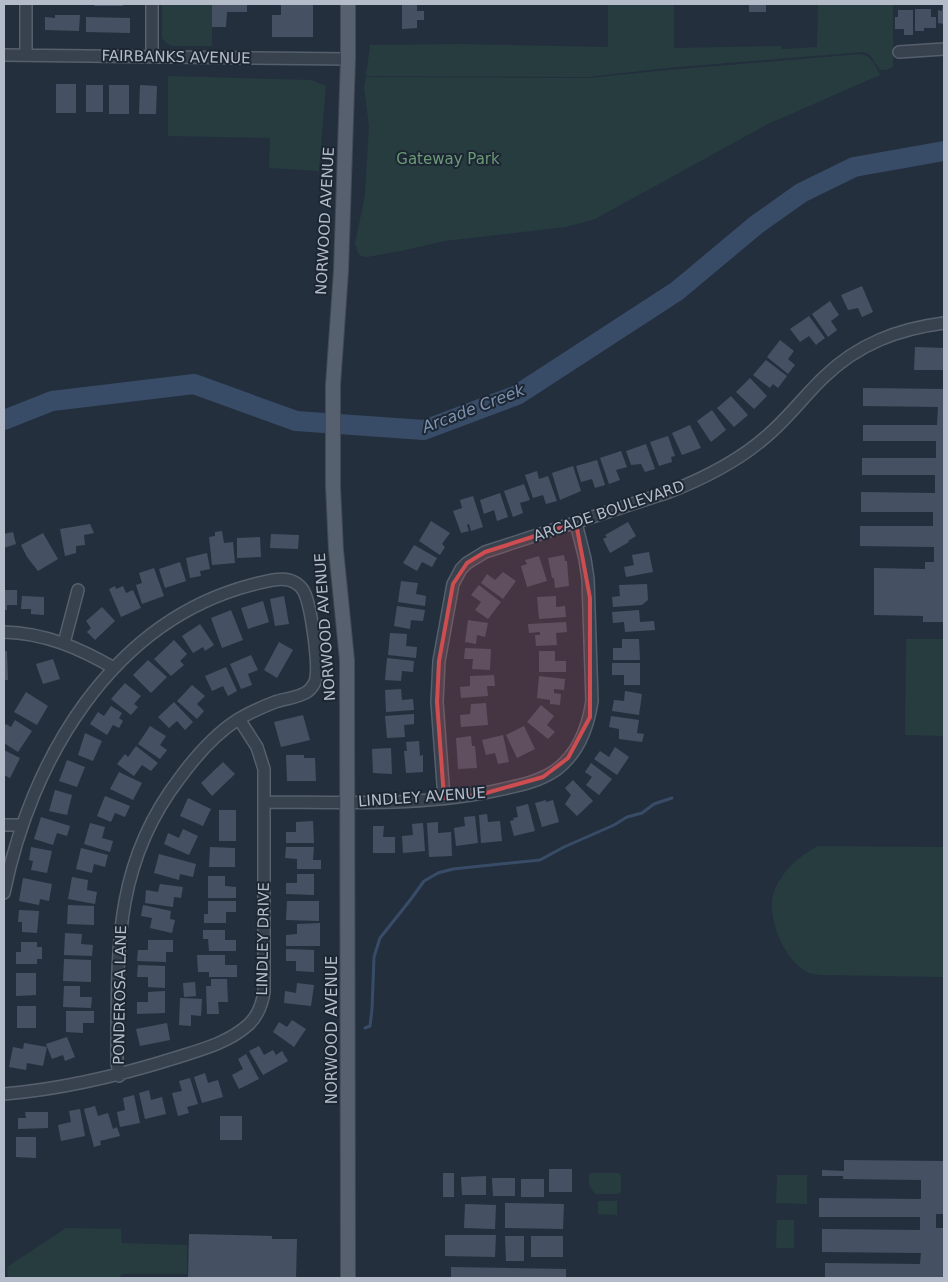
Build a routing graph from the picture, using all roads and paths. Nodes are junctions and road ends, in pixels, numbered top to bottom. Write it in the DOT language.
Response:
graph roads {
  1 [pos="26,4"];
  2 [pos="152,4"];
  3 [pos="348,4"];
  4 [pos="944,49"];
  5 [pos="899,52"];
  6 [pos="4,55"];
  7 [pos="26,55"];
  8 [pos="152,57"];
  9 [pos="348,59"];
  10 [pos="944,323"];
  11 [pos="576,522"];
  12 [pos="78,590"];
  13 [pos="4,632"];
  14 [pos="64,643"];
  15 [pos="114,668"];
  16 [pos="239,719"];
  17 [pos="444,798"];
  18 [pos="264,802"];
  19 [pos="348,802"];
  20 [pos="4,825"];
  21 [pos="21,825"];
  22 [pos="4,893"];
  23 [pos="119,1076"];
  24 [pos="4,1094"];
  25 [pos="348,1278"];
  1 -- 7 [label="street"];
  2 -- 8 [label="street"];
  3 -- 9 [label="main road, NORWOOD AVENUE"];
  4 -- 5 [label="street"];
  6 -- 7 [label="street, FAIRBANKS AVENUE"];
  7 -- 8 [label="street, FAIRBANKS AVENUE"];
  8 -- 9 [label="street, FAIRBANKS AVENUE"];
  9 -- 19 [label="main road, NORWOOD AVENUE"];
  10 -- 11 [label="street, ARCADE BOULEVARD"];
  11 -- 17 [label="street, ARCADE BOULEVARD"];
  11 -- 17 [label="street, LINDLEY AVENUE"];
  12 -- 14 [label="street"];
  13 -- 14 [label="street"];
  14 -- 15 [label="street"];
  15 -- 16 [label="street, PONDEROSA LANE"];
  15 -- 21 [label="street"];
  16 -- 18 [label="street, LINDLEY DRIVE"];
  16 -- 23 [label="street, PONDEROSA LANE"];
  17 -- 19 [label="street, LINDLEY AVENUE"];
  18 -- 19 [label="street, LINDLEY AVENUE"];
  18 -- 23 [label="street, LINDLEY DRIVE"];
  19 -- 25 [label="main road, NORWOOD AVENUE"];
  20 -- 21 [label="street"];
  21 -- 22 [label="street"];
  23 -- 24 [label="street, LINDLEY DRIVE"];
}
